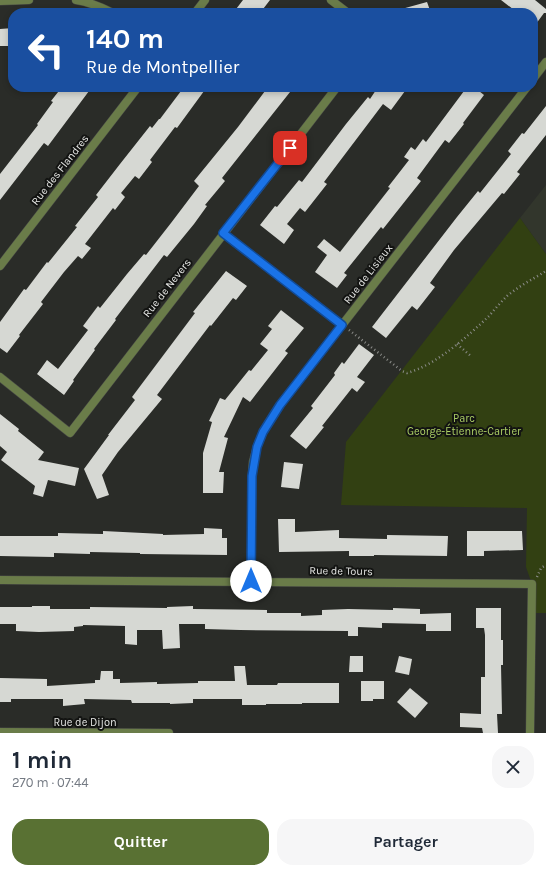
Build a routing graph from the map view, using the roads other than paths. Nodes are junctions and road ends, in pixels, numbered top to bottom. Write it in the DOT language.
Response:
graph roads {
  1 [pos="29,0"];
  2 [pos="76,0"];
  3 [pos="205,0"];
  4 [pos="332,0"];
  5 [pos="0,1"];
  6 [pos="104,8"];
  7 [pos="199,8"];
  8 [pos="342,8"];
  9 [pos="546,62"];
  10 [pos="538,72"];
  11 [pos="134,92"];
  12 [pos="333,92"];
  13 [pos="523,92"];
  14 [pos="223,233"];
  15 [pos="0,266"];
  16 [pos="342,325"];
  17 [pos="0,377"];
  18 [pos="0,580"];
  19 [pos="251,581"];
  20 [pos="0,732"];
  21 [pos="170,733"];
  22 [pos="530,733"];
  1 -- 5 [label="street"];
  2 -- 6 [label="street"];
  3 -- 7 [label="street"];
  4 -- 8 [label="street"];
  9 -- 10 [label="street"];
  11 -- 15 [label="street, Rue des Flandres"];
  12 -- 14 [label="street, Rue de Nevers"];
  13 -- 16 [label="street, Rue de Lisieux"];
  14 -- 16 [label="street"];
  14 -- 17 [label="street, Rue de Nevers"];
  16 -- 19 [label="street, Rue de Lisieux"];
  18 -- 19 [label="street, Rue de Tours"];
  19 -- 22 [label="street, Rue de Tours"];
  20 -- 21 [label="street, Rue de Dijon"];
}
